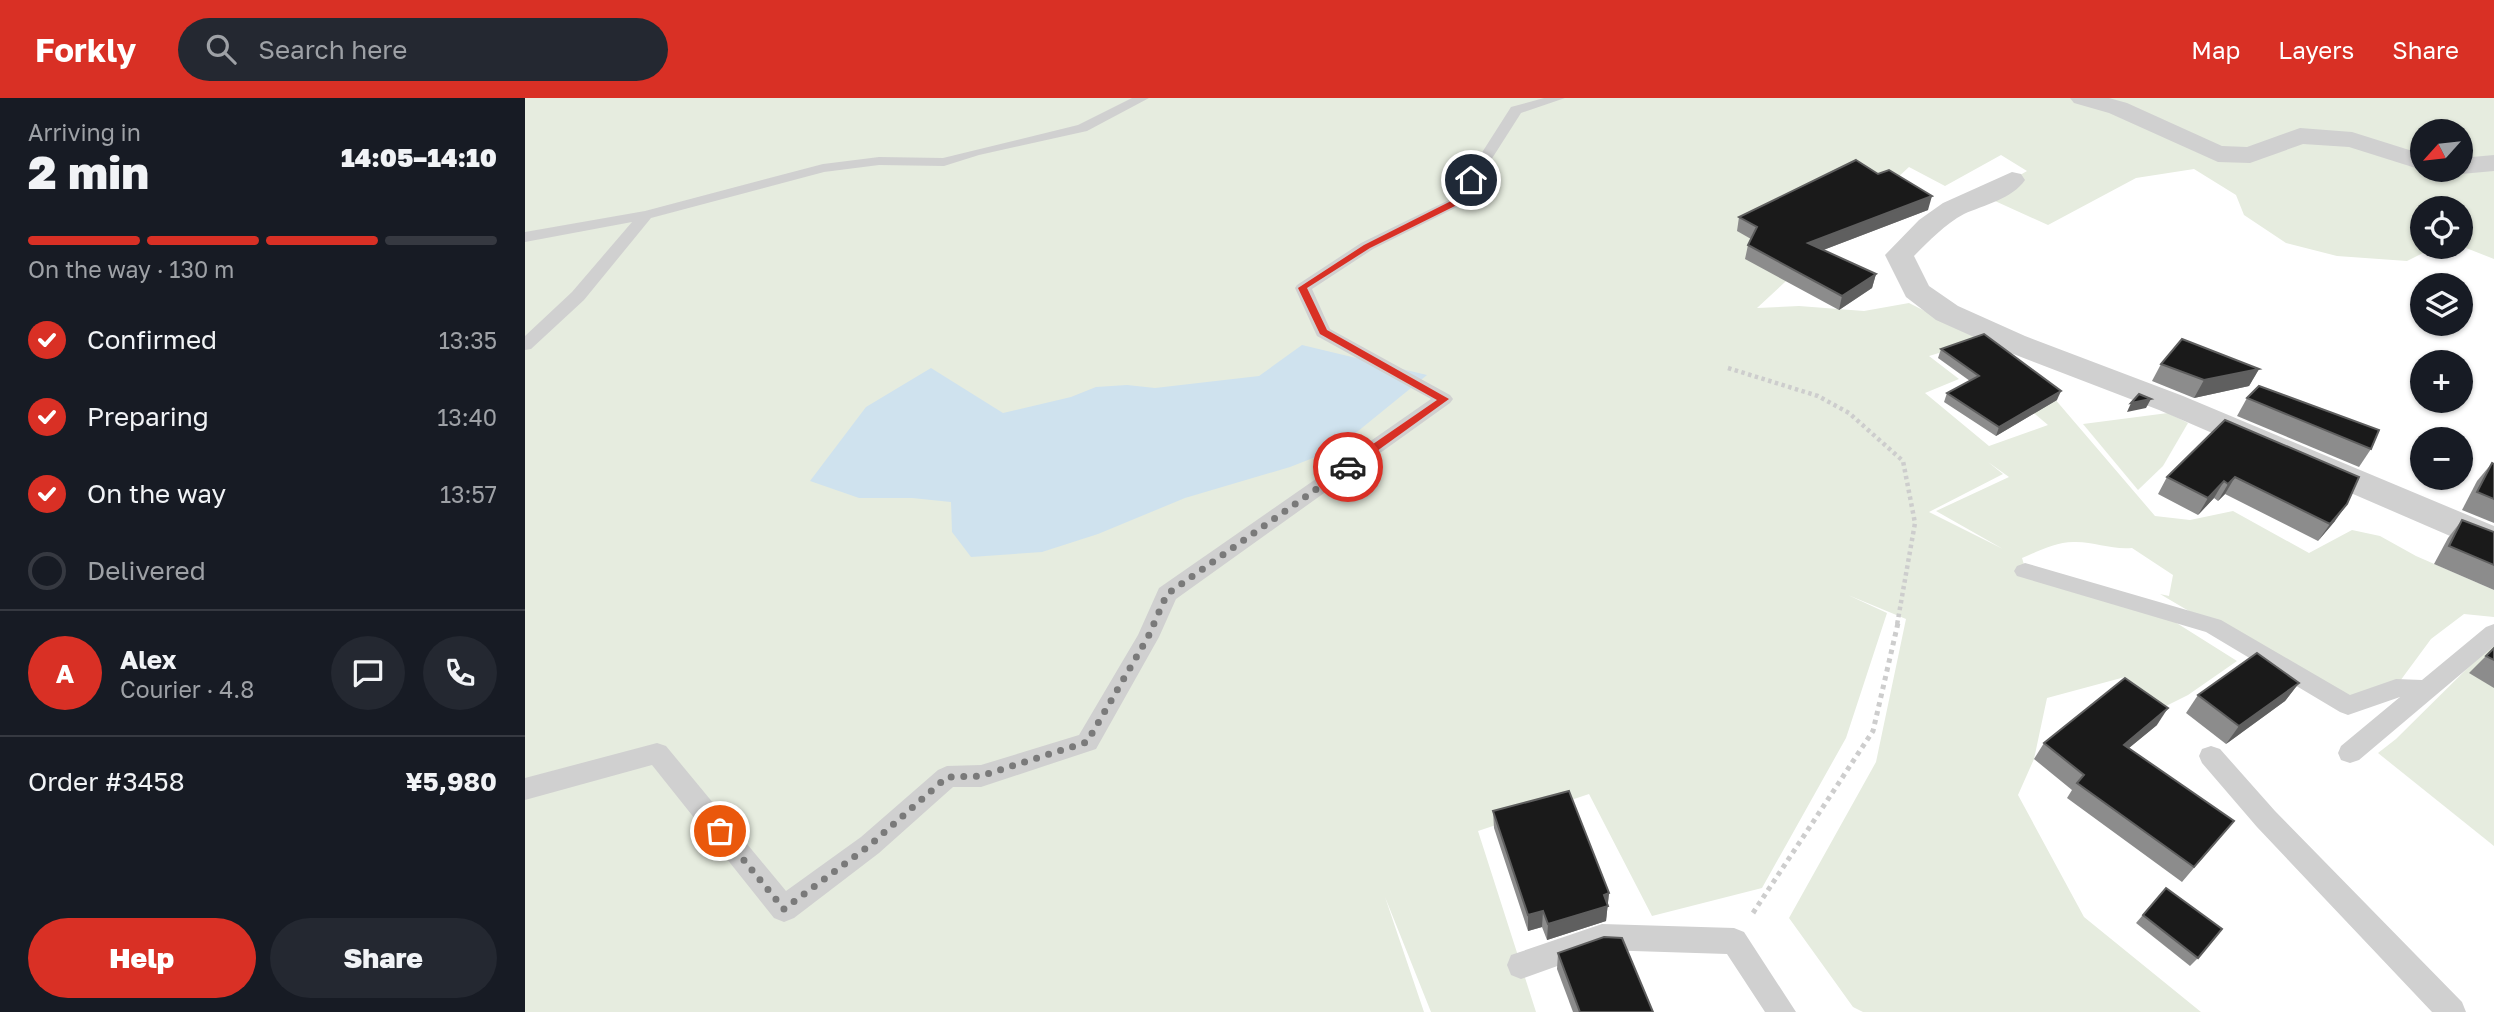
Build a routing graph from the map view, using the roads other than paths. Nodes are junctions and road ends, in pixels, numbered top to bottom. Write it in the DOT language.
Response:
graph roads {
  1 [pos="1142,98"];
  2 [pos="1558,98"];
  3 [pos="2082,98"];
  4 [pos="2410,158"];
  5 [pos="2494,163"];
  6 [pos="2473,165"];
  7 [pos="2012,180"];
  8 [pos="646,215"];
  9 [pos="525,237"];
  10 [pos="525,345"];
  11 [pos="2494,541"];
  12 [pos="2025,571"];
  13 [pos="2494,633"];
  14 [pos="2426,690"];
  15 [pos="2350,753"];
  16 [pos="2211,756"];
  17 [pos="525,789"];
  18 [pos="1521,965"];
  19 [pos="1782,1012"];
  20 [pos="2452,1012"];
  1 -- 8 [label="lane"];
  2 -- 17 [label="lane"];
  3 -- 4 [label="street"];
  5 -- 6 [label="street"];
  7 -- 11 [label="street"];
  8 -- 9 [label="lane"];
  8 -- 10 [label="lane"];
  12 -- 14 [label="lane"];
  13 -- 14 [label="lane"];
  14 -- 15 [label="lane"];
  16 -- 20 [label="lane"];
  18 -- 19 [label="lane"];
}
